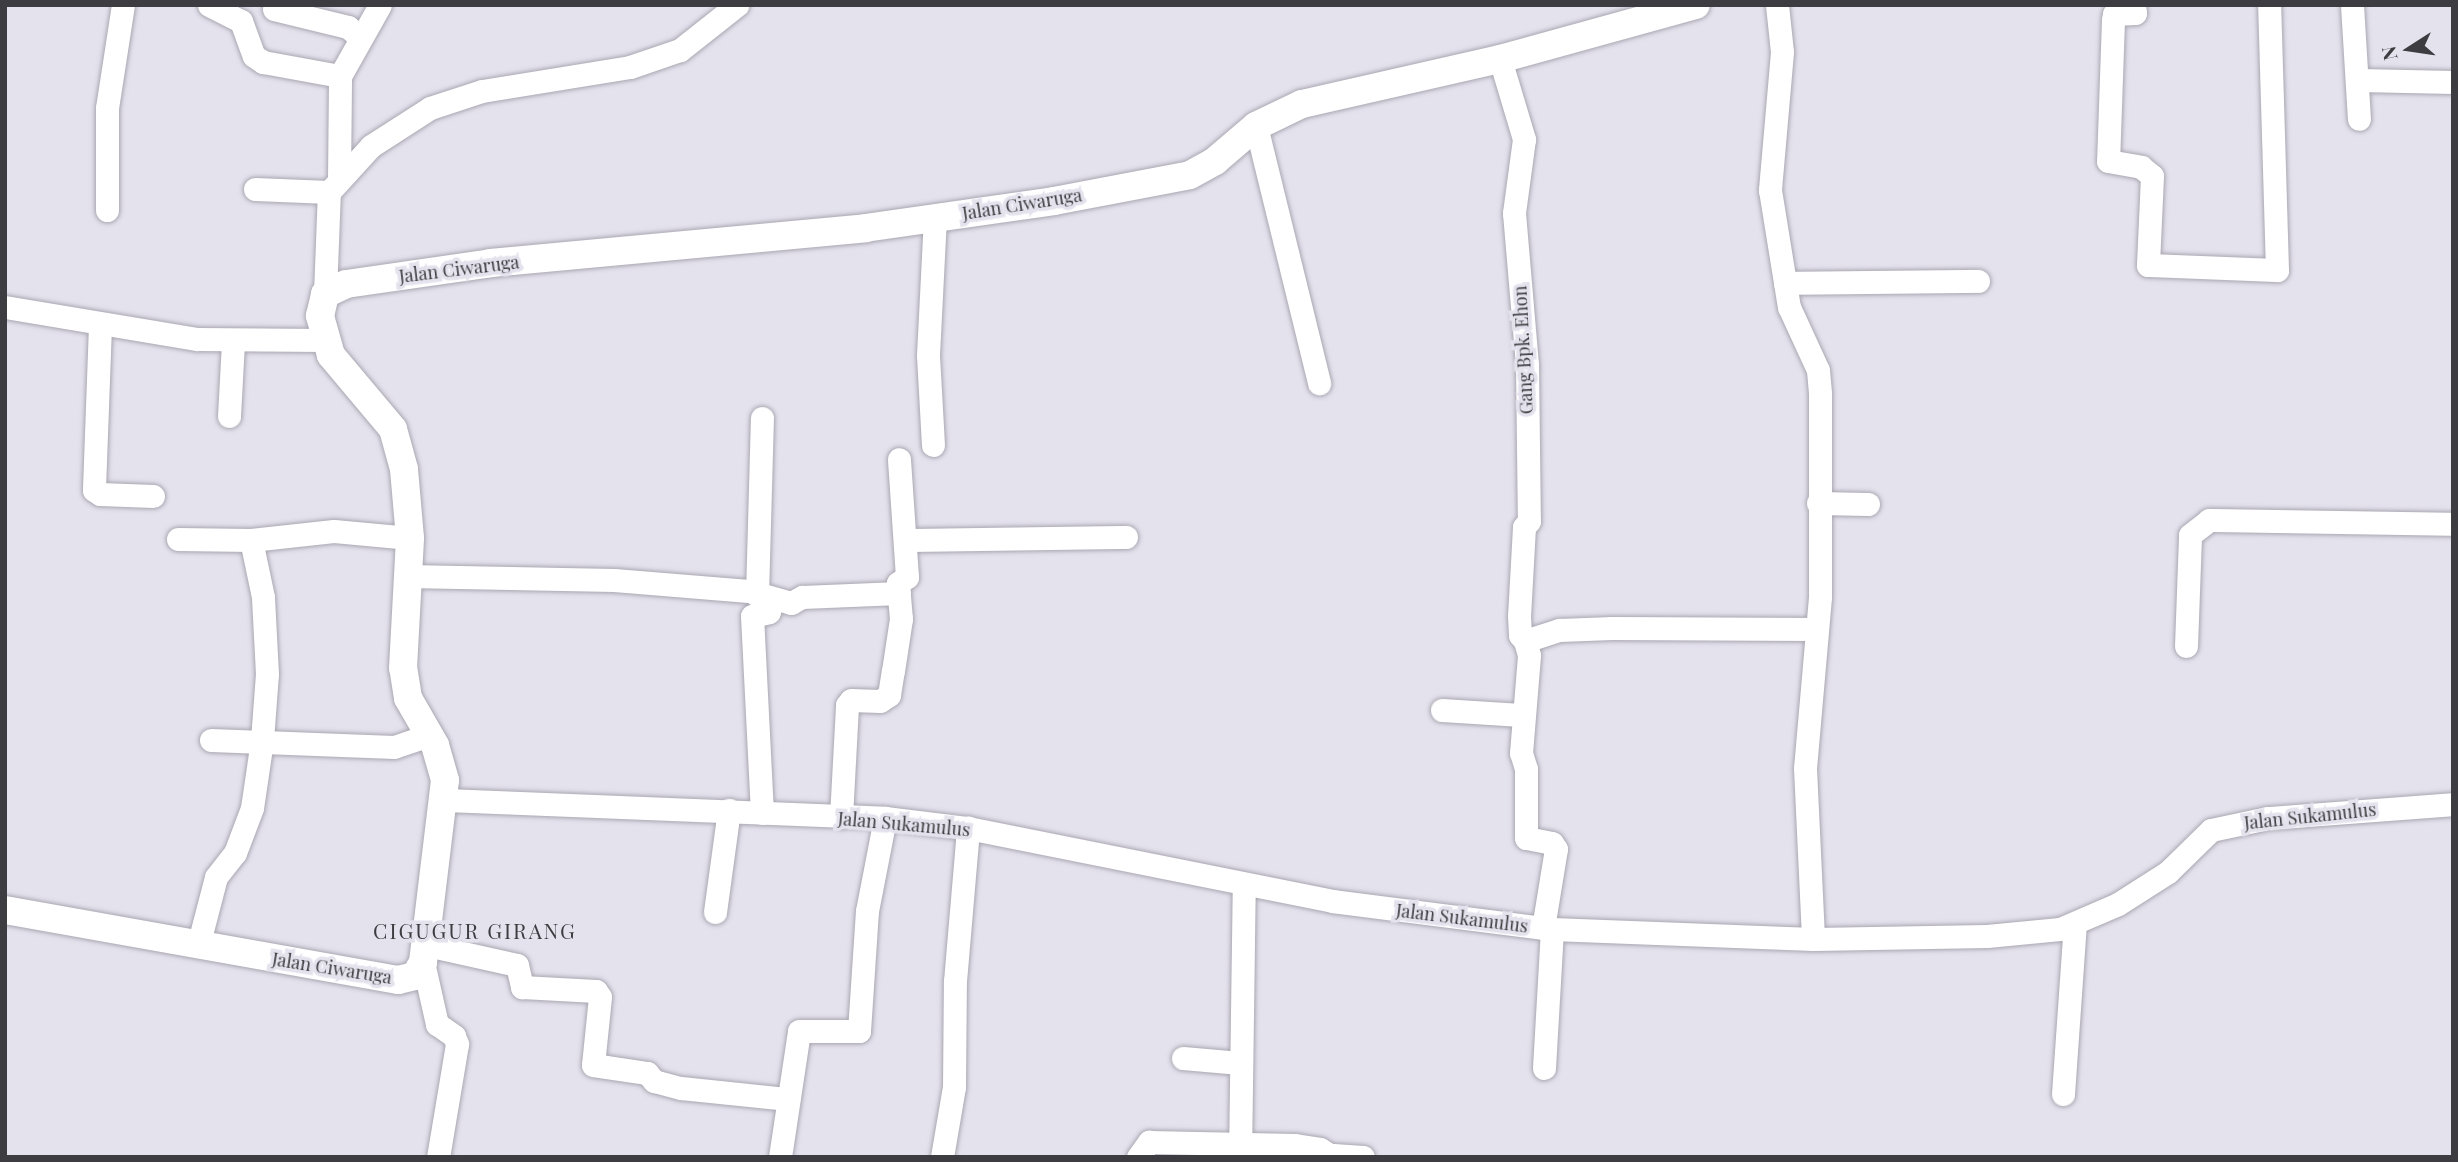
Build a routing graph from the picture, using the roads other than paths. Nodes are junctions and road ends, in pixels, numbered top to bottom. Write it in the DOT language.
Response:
graph roads {
  1 [pos="123,5"];
  2 [pos="209,5"];
  3 [pos="380,5"];
  4 [pos="737,5"];
  5 [pos="1696,5"];
  6 [pos="1777,5"];
  7 [pos="2134,5"];
  8 [pos="2269,5"];
  9 [pos="2352,5"];
  10 [pos="274,9"];
  11 [pos="359,37"];
  12 [pos="1500,59"];
  13 [pos="340,76"];
  14 [pos="2359,80"];
  15 [pos="2453,82"];
  16 [pos="2359,119"];
  17 [pos="1256,126"];
  18 [pos="334,185"];
  19 [pos="255,189"];
  20 [pos="107,210"];
  21 [pos="935,218"];
  22 [pos="1978,281"];
  23 [pos="1785,283"];
  24 [pos="325,294"];
  25 [pos="5,307"];
  26 [pos="100,325"];
  27 [pos="325,340"];
  28 [pos="233,341"];
  29 [pos="1320,383"];
  30 [pos="229,416"];
  31 [pos="762,418"];
  32 [pos="933,445"];
  33 [pos="899,459"];
  34 [pos="153,496"];
  35 [pos="1818,503"];
  36 [pos="1868,504"];
  37 [pos="2453,524"];
  38 [pos="1126,537"];
  39 [pos="410,538"];
  40 [pos="178,539"];
  41 [pos="251,540"];
  42 [pos="905,540"];
  43 [pos="407,576"];
  44 [pos="899,593"];
  45 [pos="764,597"];
  46 [pos="1814,629"];
  47 [pos="1525,641"];
  48 [pos="2186,646"];
  49 [pos="1442,710"];
  50 [pos="1521,715"];
  51 [pos="428,735"];
  52 [pos="211,740"];
  53 [pos="262,740"];
  54 [pos="446,800"];
  55 [pos="2453,804"];
  56 [pos="729,810"];
  57 [pos="762,813"];
  58 [pos="841,817"];
  59 [pos="885,818"];
  60 [pos="968,828"];
  61 [pos="1244,887"];
  62 [pos="5,910"];
  63 [pos="715,912"];
  64 [pos="2075,923"];
  65 [pos="1548,928"];
  66 [pos="1814,939"];
  67 [pos="198,946"];
  68 [pos="425,954"];
  69 [pos="1183,1058"];
  70 [pos="1240,1063"];
  71 [pos="1544,1068"];
  72 [pos="2063,1094"];
  73 [pos="788,1099"];
  74 [pos="1240,1151"];
  75 [pos="1333,1156"];
  76 [pos="438,1157"];
  77 [pos="780,1157"];
  78 [pos="942,1157"];
  79 [pos="1138,1157"];
  80 [pos="1363,1157"];
  1 -- 20 [label="street"];
  2 -- 13 [label="street"];
  3 -- 11 [label="street"];
  4 -- 18 [label="street"];
  5 -- 12 [label="street, Jalan Ciwaruga"];
  6 -- 23 [label="street"];
  7 -- 8 [label="street"];
  9 -- 14 [label="street"];
  10 -- 11 [label="street"];
  11 -- 13 [label="street"];
  12 -- 17 [label="street, Jalan Ciwaruga"];
  12 -- 47 [label="street, Gang Bpk. Ehon"];
  13 -- 18 [label="street"];
  14 -- 15 [label="street"];
  14 -- 16 [label="street"];
  17 -- 21 [label="street, Jalan Ciwaruga"];
  17 -- 29 [label="street"];
  18 -- 19 [label="street"];
  18 -- 24 [label="street"];
  21 -- 24 [label="street, Jalan Ciwaruga"];
  21 -- 32 [label="street"];
  22 -- 23 [label="street"];
  23 -- 35 [label="street"];
  24 -- 27 [label="street"];
  25 -- 26 [label="street"];
  26 -- 28 [label="street"];
  26 -- 34 [label="street"];
  27 -- 28 [label="street"];
  27 -- 39 [label="street"];
  28 -- 30 [label="street"];
  31 -- 45 [label="street"];
  33 -- 42 [label="street"];
  35 -- 36 [label="street"];
  35 -- 46 [label="street"];
  37 -- 48 [label="street"];
  38 -- 42 [label="street"];
  39 -- 41 [label="street"];
  39 -- 43 [label="street"];
  40 -- 41 [label="street"];
  41 -- 53 [label="street"];
  42 -- 44 [label="street"];
  43 -- 45 [label="street"];
  43 -- 51 [label="street"];
  44 -- 45 [label="street"];
  44 -- 58 [label="street"];
  45 -- 57 [label="street"];
  46 -- 47 [label="street"];
  46 -- 66 [label="street"];
  47 -- 50 [label="street, Gang Bpk. Ehon"];
  49 -- 50 [label="street"];
  50 -- 65 [label="street, Gang Bpk. Ehon"];
  51 -- 53 [label="street"];
  51 -- 54 [label="street"];
  52 -- 53 [label="street"];
  53 -- 67 [label="street"];
  54 -- 56 [label="street, Jalan Sukamulus"];
  54 -- 68 [label="street"];
  55 -- 64 [label="street, Jalan Sukamulus"];
  56 -- 57 [label="street, Jalan Sukamulus"];
  56 -- 63 [label="street"];
  57 -- 58 [label="street, Jalan Sukamulus"];
  58 -- 59 [label="street, Jalan Sukamulus"];
  59 -- 60 [label="street, Jalan Sukamulus"];
  59 -- 73 [label="street"];
  60 -- 61 [label="street, Jalan Sukamulus"];
  60 -- 78 [label="street"];
  61 -- 65 [label="street, Jalan Sukamulus"];
  61 -- 70 [label="street"];
  62 -- 67 [label="street, Jalan Ciwaruga"];
  64 -- 66 [label="street, Jalan Sukamulus"];
  64 -- 72 [label="street"];
  65 -- 66 [label="street, Jalan Sukamulus"];
  65 -- 71 [label="street"];
  67 -- 68 [label="street, Jalan Ciwaruga"];
  68 -- 73 [label="street"];
  68 -- 76 [label="street"];
  69 -- 70 [label="street"];
  70 -- 74 [label="street"];
  73 -- 77 [label="street"];
  74 -- 75 [label="street"];
  74 -- 79 [label="street"];
  75 -- 80 [label="street"];
}
